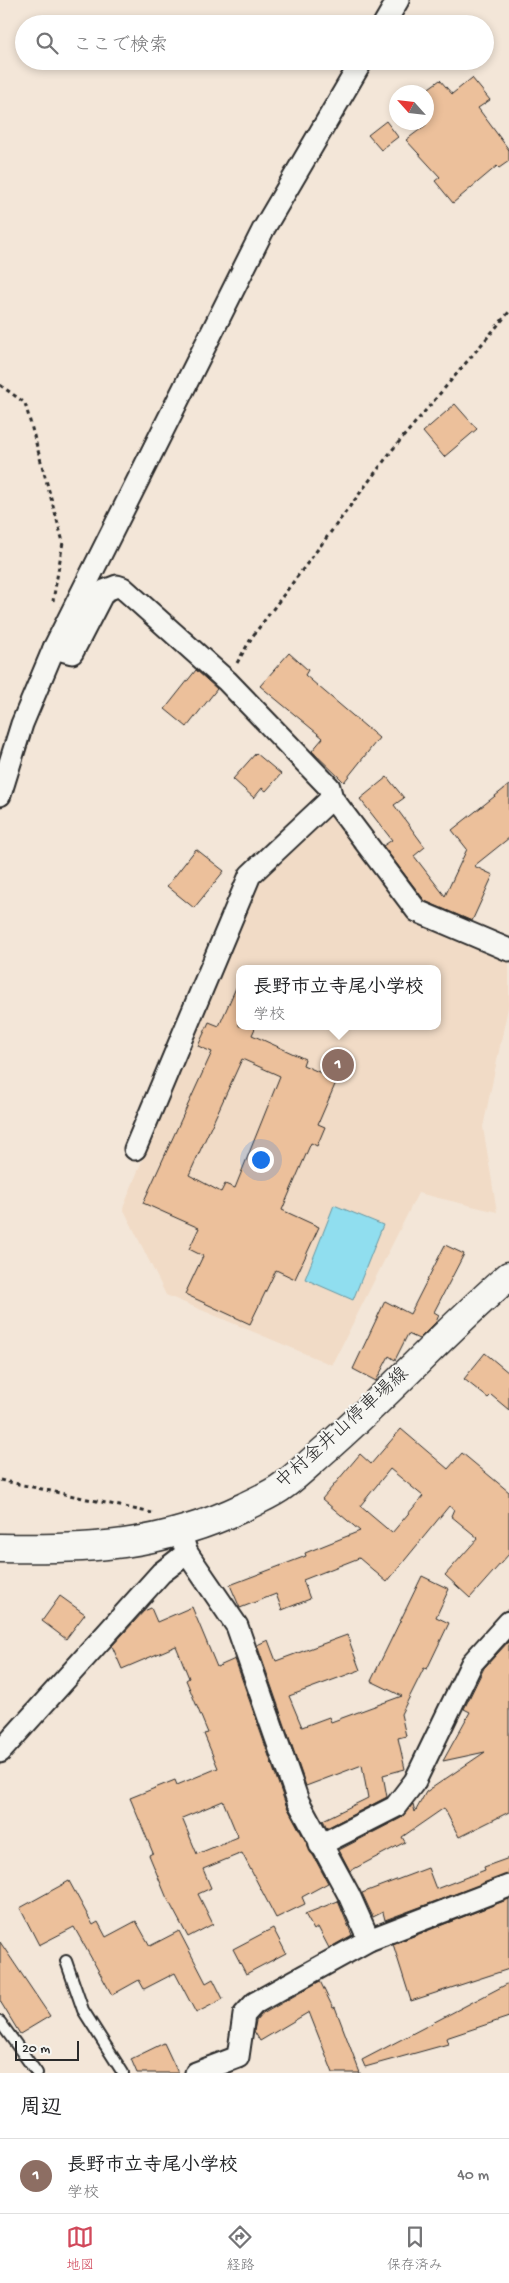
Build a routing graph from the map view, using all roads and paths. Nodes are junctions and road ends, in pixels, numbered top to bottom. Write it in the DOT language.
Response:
graph roads {
  1 [pos="398,0"];
  2 [pos="389,15"];
  3 [pos="357,70"];
  4 [pos="509,312"];
  5 [pos="0,386"];
  6 [pos="52,606"];
  7 [pos="54,648"];
  8 [pos="226,681"];
  9 [pos="0,795"];
  10 [pos="332,798"];
  11 [pos="509,950"];
  12 [pos="136,1149"];
  13 [pos="509,1276"];
  14 [pos="0,1480"];
  15 [pos="184,1542"];
  16 [pos="0,1548"];
  17 [pos="509,1622"];
  18 [pos="0,1752"];
  19 [pos="320,1845"];
  20 [pos="509,1886"];
  21 [pos="369,1940"];
  22 [pos="66,1961"];
  23 [pos="0,2022"];
  24 [pos="241,2065"];
  25 [pos="38,2073"];
  26 [pos="123,2073"];
  27 [pos="196,2073"];
  1 -- 2 [label="street"];
  3 -- 7 [label="street"];
  4 -- 8 [label="path"];
  5 -- 6 [label="path"];
  7 -- 8 [label="street"];
  7 -- 9 [label="street"];
  8 -- 10 [label="street"];
  10 -- 11 [label="street"];
  10 -- 12 [label="street"];
  13 -- 15 [label="main road, 中村金井山停車場線"];
  14 -- 15 [label="path"];
  15 -- 16 [label="main road, 中村金井山停車場線"];
  15 -- 18 [label="street"];
  15 -- 19 [label="street"];
  17 -- 19 [label="street"];
  19 -- 21 [label="street"];
  20 -- 21 [label="street"];
  21 -- 24 [label="street"];
  22 -- 26 [label="lane"];
  23 -- 25 [label="lane"];
  24 -- 27 [label="street"];
}
